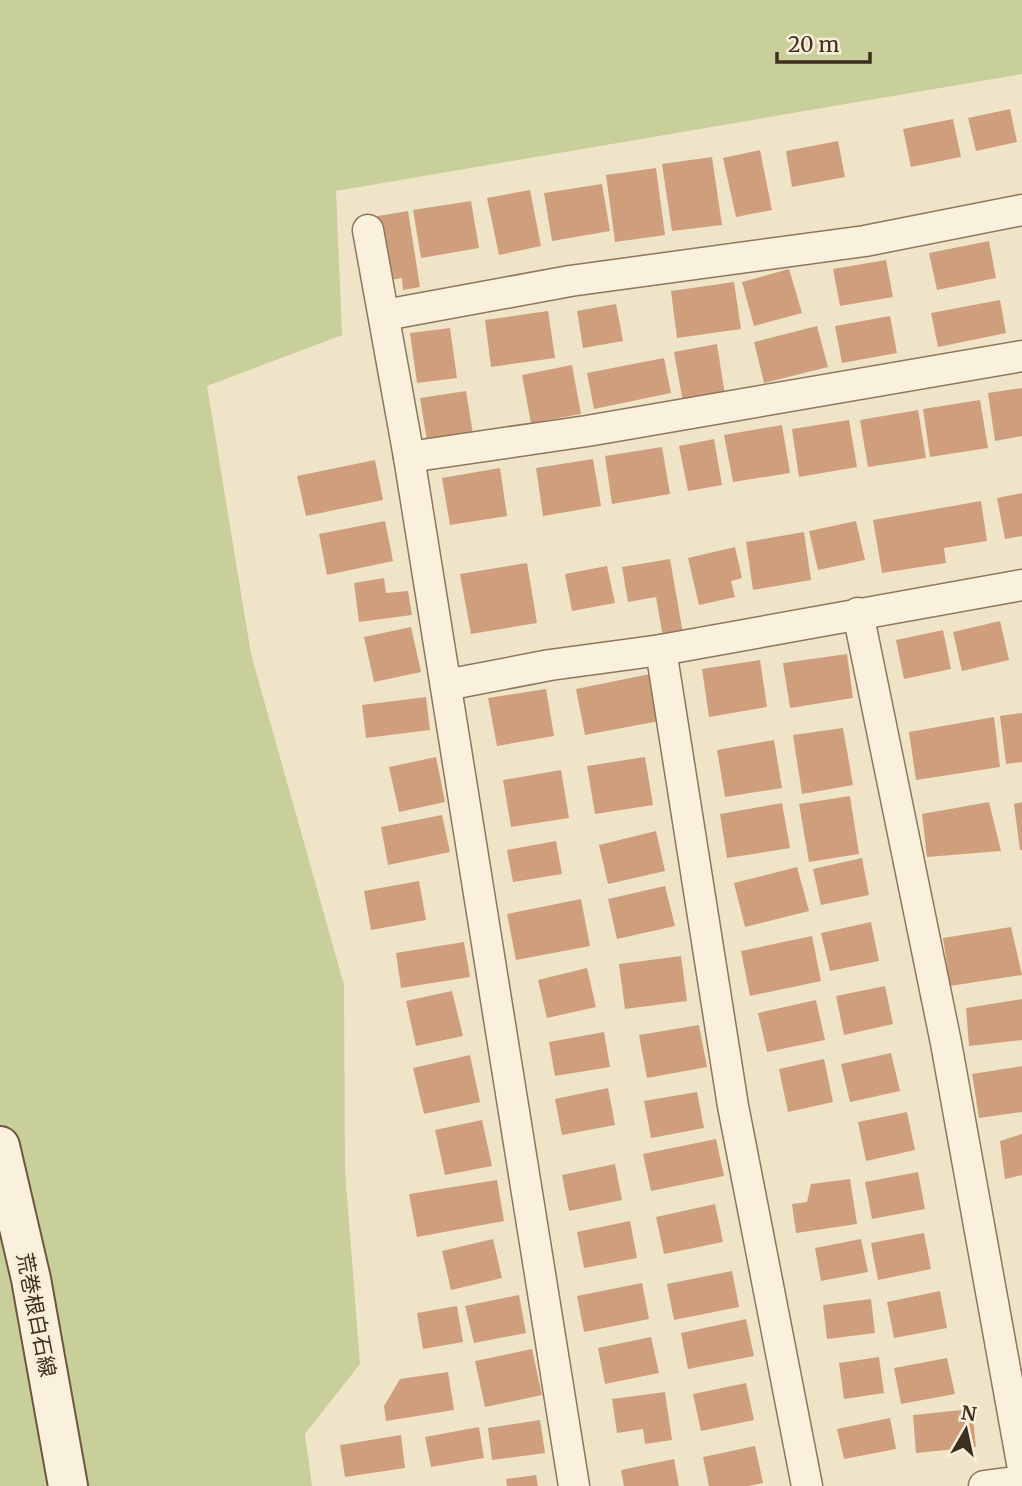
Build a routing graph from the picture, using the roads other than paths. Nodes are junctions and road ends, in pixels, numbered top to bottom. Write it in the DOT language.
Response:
graph roads {
  1 [pos="1022,211"];
  2 [pos="368,230"];
  3 [pos="385,315"];
  4 [pos="1022,356"];
  5 [pos="409,457"];
  6 [pos="1022,585"];
  7 [pos="858,613"];
  8 [pos="661,650"];
  9 [pos="446,685"];
  10 [pos="0,1146"];
  11 [pos="1022,1463"];
  12 [pos="1022,1481"];
  13 [pos="68,1486"];
  14 [pos="574,1486"];
  15 [pos="807,1486"];
  16 [pos="984,1486"];
  1 -- 3 [label="street"];
  2 -- 3 [label="street"];
  3 -- 5 [label="street"];
  4 -- 5 [label="street"];
  5 -- 9 [label="street"];
  6 -- 7 [label="street"];
  7 -- 8 [label="street"];
  7 -- 11 [label="street"];
  8 -- 9 [label="street"];
  8 -- 15 [label="street"];
  9 -- 14 [label="street"];
  10 -- 13 [label="street, 荒巻根白石線"];
  12 -- 16 [label="street"];
}
